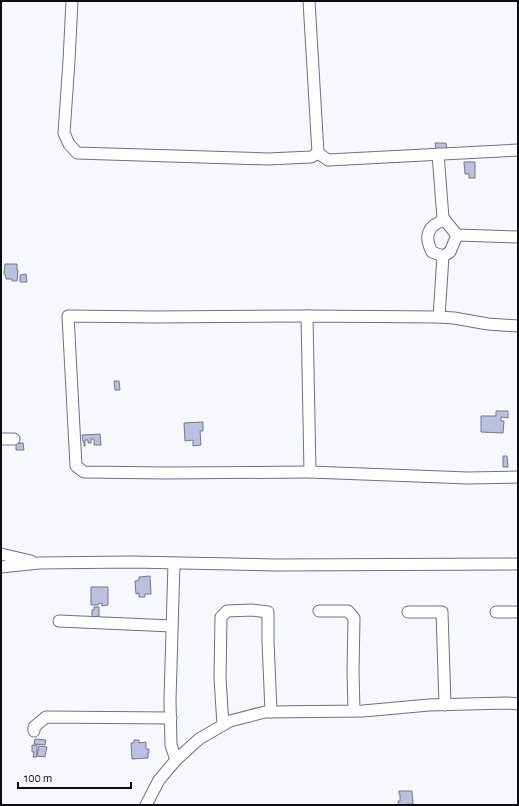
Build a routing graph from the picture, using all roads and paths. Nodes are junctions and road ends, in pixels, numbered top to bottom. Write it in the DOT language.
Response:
graph roads {
  1 [pos="72,1"];
  2 [pos="309,1"];
  3 [pos="518,150"];
  4 [pos="318,153"];
  5 [pos="438,154"];
  6 [pos="445,220"];
  7 [pos="457,235"];
  8 [pos="518,238"];
  9 [pos="443,256"];
  10 [pos="307,316"];
  11 [pos="440,317"];
  12 [pos="518,326"];
  13 [pos="1,439"];
  14 [pos="14,439"];
  15 [pos="310,472"];
  16 [pos="518,477"];
  17 [pos="1,554"];
  18 [pos="39,563"];
  19 [pos="174,563"];
  20 [pos="518,564"];
  21 [pos="1,567"];
  22 [pos="319,611"];
  23 [pos="408,612"];
  24 [pos="496,612"];
  25 [pos="518,612"];
  26 [pos="59,621"];
  27 [pos="172,626"];
  28 [pos="518,704"];
  29 [pos="445,705"];
  30 [pos="354,711"];
  31 [pos="271,712"];
  32 [pos="171,718"];
  33 [pos="223,725"];
  34 [pos="34,731"];
  35 [pos="176,760"];
  36 [pos="146,805"];
  1 -- 4 [label="street"];
  2 -- 4 [label="street"];
  3 -- 5 [label="street"];
  4 -- 5 [label="street"];
  5 -- 6 [label="street"];
  6 -- 7 [label="street"];
  6 -- 9 [label="street"];
  7 -- 8 [label="street"];
  7 -- 9 [label="street"];
  9 -- 11 [label="street"];
  10 -- 11 [label="street"];
  10 -- 15 [label="street"];
  10 -- 15 [label="street"];
  11 -- 12 [label="street"];
  13 -- 14 [label="street"];
  15 -- 16 [label="street"];
  17 -- 18 [label="street"];
  18 -- 19 [label="street"];
  18 -- 21 [label="street"];
  19 -- 20 [label="street"];
  19 -- 27 [label="street"];
  22 -- 30 [label="street"];
  23 -- 29 [label="street"];
  24 -- 25 [label="street"];
  26 -- 27 [label="street"];
  27 -- 32 [label="street"];
  28 -- 29 [label="street"];
  29 -- 30 [label="street"];
  30 -- 31 [label="street"];
  31 -- 33 [label="street"];
  31 -- 33 [label="street"];
  32 -- 34 [label="street"];
  32 -- 35 [label="street"];
  33 -- 35 [label="street"];
  35 -- 36 [label="street"];
}
